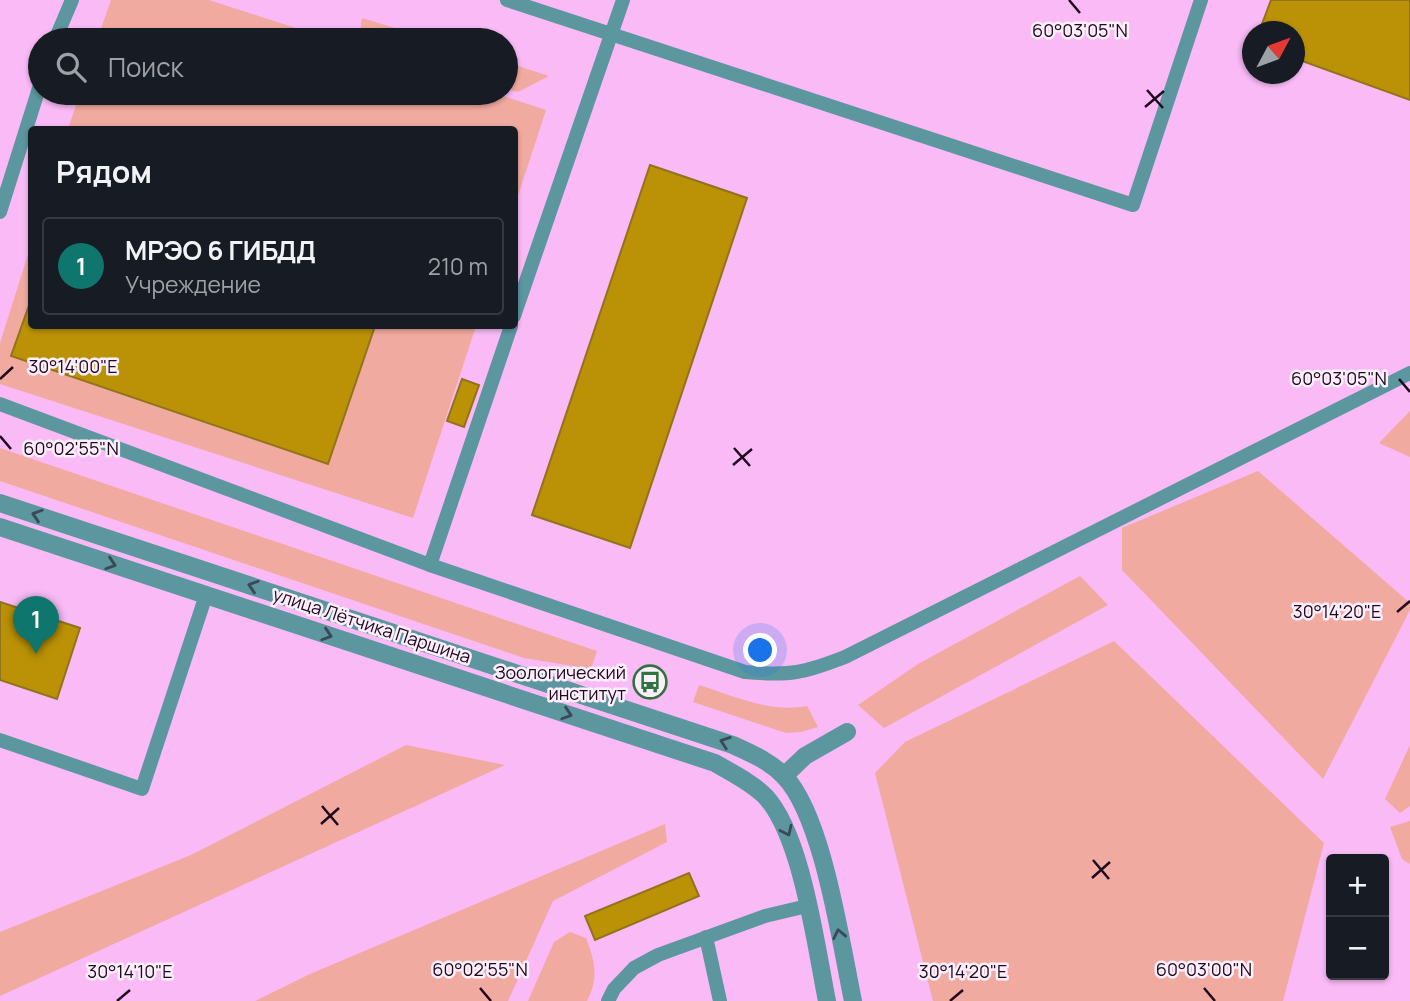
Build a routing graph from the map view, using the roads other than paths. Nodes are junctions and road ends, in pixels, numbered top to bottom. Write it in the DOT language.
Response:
graph roads {
  1 [pos="72,0"];
  2 [pos="507,0"];
  3 [pos="623,0"];
  4 [pos="1201,0"];
  5 [pos="60,28"];
  6 [pos="611,35"];
  7 [pos="34,105"];
  8 [pos="0,212"];
  9 [pos="518,304"];
  10 [pos="510,329"];
  11 [pos="1410,373"];
  12 [pos="0,404"];
  13 [pos="0,503"];
  14 [pos="0,527"];
  15 [pos="430,565"];
  16 [pos="206,595"];
  17 [pos="847,733"];
  18 [pos="0,740"];
  19 [pos="784,776"];
  20 [pos="807,906"];
  21 [pos="706,937"];
  22 [pos="608,1001"];
  23 [pos="720,1001"];
  24 [pos="827,1001"];
  25 [pos="853,1001"];
  1 -- 5 [label="lane"];
  2 -- 6 [label="lane"];
  3 -- 6 [label="lane"];
  4 -- 6 [label="lane"];
  6 -- 9 [label="lane"];
  7 -- 8 [label="lane"];
  10 -- 15 [label="lane"];
  11 -- 15 [label="lane"];
  12 -- 15 [label="lane"];
  19 -- 13 [label="street, улица Лётчика Паршина, one-way"];
  14 -- 16 [label="street, улица Лётчика Паршина, one-way"];
  16 -- 18 [label="lane"];
  16 -- 20 [label="street, улица Лётчика Паршина, one-way"];
  17 -- 19 [label="street"];
  25 -- 19 [label="street, one-way"];
  20 -- 21 [label="lane"];
  20 -- 24 [label="street, улица Лётчика Паршина"];
  21 -- 22 [label="lane"];
  21 -- 23 [label="lane"];
}
